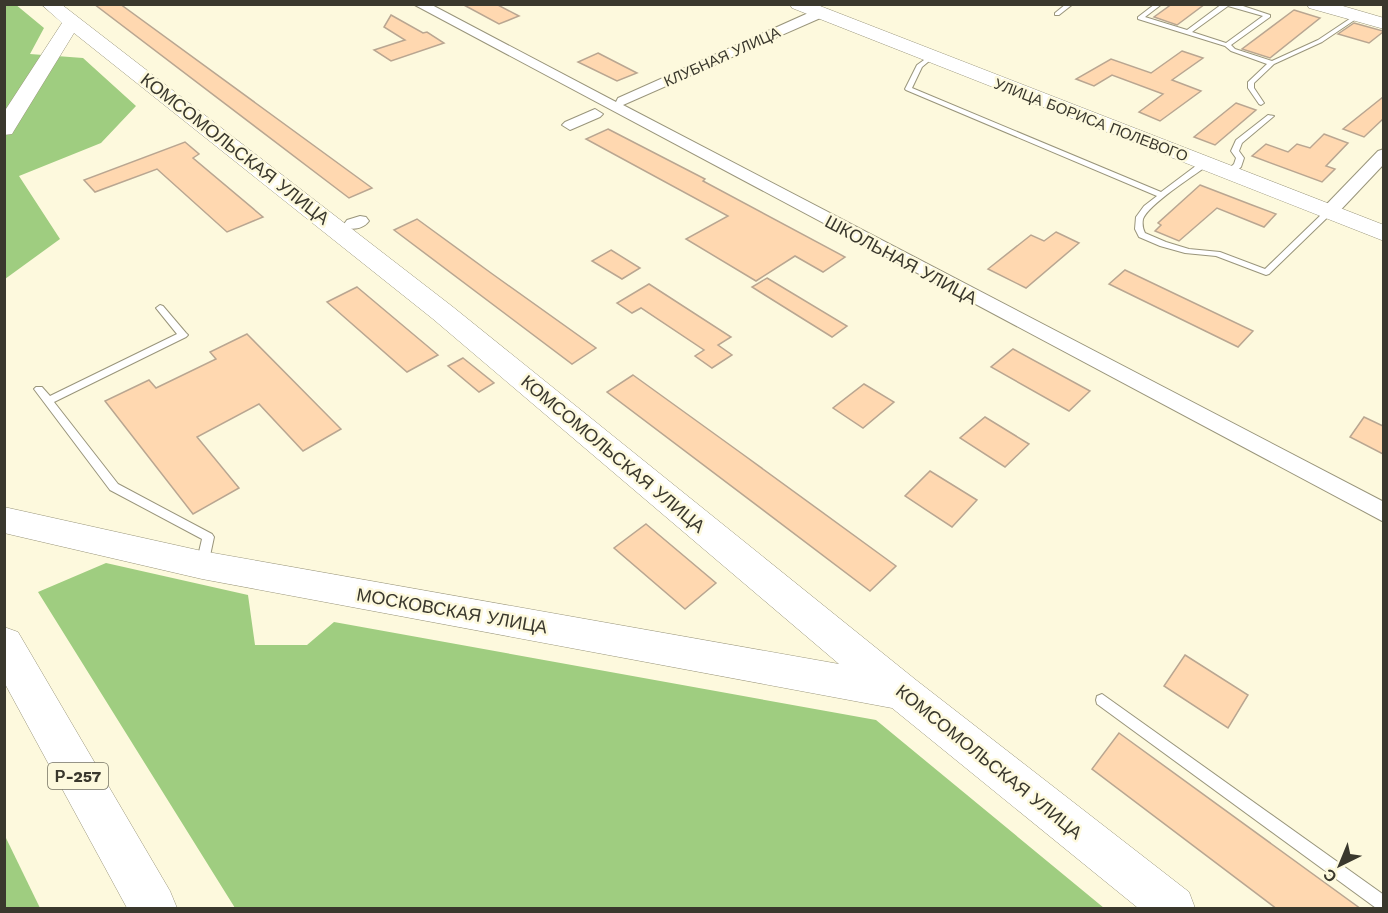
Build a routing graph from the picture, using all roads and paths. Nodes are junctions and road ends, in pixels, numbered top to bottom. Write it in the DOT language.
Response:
graph roads {
  1 [pos="49,4"];
  2 [pos="419,4"];
  3 [pos="798,4"];
  4 [pos="1070,4"];
  5 [pos="1159,4"];
  6 [pos="1228,4"];
  7 [pos="1315,4"];
  8 [pos="820,13"];
  9 [pos="1057,14"];
  10 [pos="1356,16"];
  11 [pos="71,22"];
  12 [pos="1383,24"];
  13 [pos="1187,33"];
  14 [pos="1227,45"];
  15 [pos="931,57"];
  16 [pos="1272,63"];
  17 [pos="623,101"];
  18 [pos="1261,104"];
  19 [pos="595,114"];
  20 [pos="1270,116"];
  21 [pos="570,125"];
  22 [pos="4,129"];
  23 [pos="1383,154"];
  24 [pos="1204,164"];
  25 [pos="1228,174"];
  26 [pos="1162,195"];
  27 [pos="1328,213"];
  28 [pos="1383,234"];
  29 [pos="160,308"];
  30 [pos="39,389"];
  31 [pos="48,401"];
  32 [pos="1383,513"];
  33 [pos="4,520"];
  34 [pos="202,565"];
  35 [pos="7,654"];
  36 [pos="902,693"];
  37 [pos="1102,700"];
  38 [pos="1383,905"];
  39 [pos="153,909"];
  40 [pos="1173,909"];
  1 -- 11 [label="main road, КОМСОМОЛЬСКАЯ УЛИЦА"];
  2 -- 32 [label="street, ШКОЛЬНАЯ УЛИЦА"];
  3 -- 8 [label="main road, УЛИЦА БОРИСА ПОЛЕВОГО"];
  4 -- 9 [label="lane"];
  5 -- 13 [label="lane"];
  6 -- 13 [label="lane"];
  6 -- 14 [label="lane"];
  7 -- 10 [label="main road"];
  8 -- 15 [label="main road, УЛИЦА БОРИСА ПОЛЕВОГО"];
  8 -- 17 [label="street, КЛУБНАЯ УЛИЦА"];
  10 -- 12 [label="main road"];
  10 -- 16 [label="lane"];
  11 -- 22 [label="main road"];
  11 -- 36 [label="main road, КОМСОМОЛЬСКАЯ УЛИЦА"];
  13 -- 14 [label="lane"];
  14 -- 16 [label="lane"];
  15 -- 24 [label="main road, УЛИЦА БОРИСА ПОЛЕВОГО"];
  15 -- 26 [label="lane"];
  16 -- 18 [label="lane"];
  19 -- 21 [label="street"];
  20 -- 25 [label="lane"];
  23 -- 27 [label="street"];
  24 -- 25 [label="main road, УЛИЦА БОРИСА ПОЛЕВОГО"];
  24 -- 26 [label="lane"];
  25 -- 27 [label="main road, УЛИЦА БОРИСА ПОЛЕВОГО"];
  26 -- 27 [label="lane"];
  27 -- 28 [label="main road, УЛИЦА БОРИСА ПОЛЕВОГО"];
  29 -- 31 [label="lane"];
  30 -- 31 [label="lane"];
  31 -- 34 [label="lane"];
  33 -- 34 [label="main road, МОСКОВСКАЯ УЛИЦА"];
  34 -- 36 [label="main road, МОСКОВСКАЯ УЛИЦА"];
  35 -- 39 [label="highway, Р-257"];
  36 -- 40 [label="main road, КОМСОМОЛЬСКАЯ УЛИЦА"];
  37 -- 38 [label="lane"];
}
